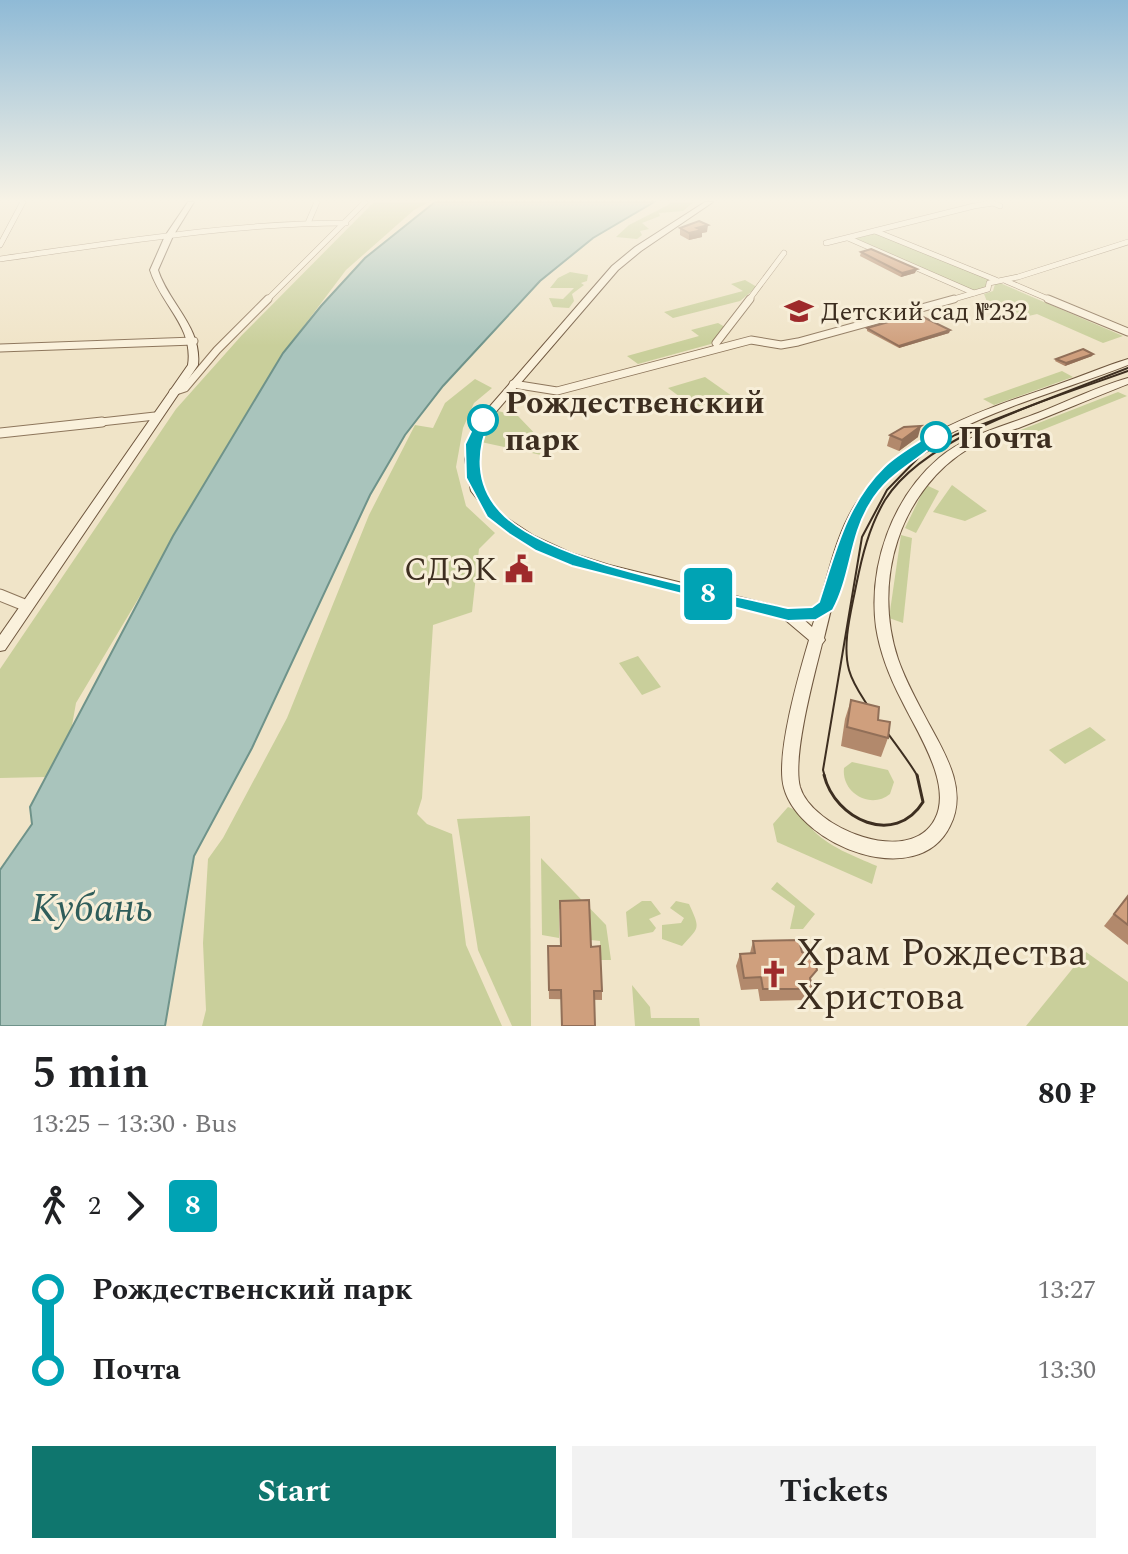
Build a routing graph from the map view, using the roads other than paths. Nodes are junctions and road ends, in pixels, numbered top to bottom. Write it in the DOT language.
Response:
graph roads {
  1 [pos="67,250"];
  2 [pos="161,250"];
  3 [pos="316,250"];
  4 [pos="637,250"];
  5 [pos="875,250"];
  6 [pos="922,250"];
  7 [pos="1102,250"];
  8 [pos="786,254"];
  9 [pos="0,259"];
  10 [pos="1000,281"];
  11 [pos="974,293"];
  12 [pos="1128,332"];
  13 [pos="194,341"];
  14 [pos="716,343"];
  15 [pos="0,348"];
  16 [pos="1128,362"];
  17 [pos="1128,381"];
  18 [pos="513,384"];
  19 [pos="1058,389"];
  20 [pos="173,392"];
  21 [pos="1079,400"];
  22 [pos="155,416"];
  23 [pos="0,433"];
  24 [pos="0,595"];
  25 [pos="27,606"];
  26 [pos="827,606"];
  27 [pos="788,614"];
  28 [pos="818,640"];
  29 [pos="0,646"];
  1 -- 9 [label="street"];
  2 -- 13 [label="main road"];
  3 -- 20 [label="street"];
  4 -- 18 [label="main road"];
  5 -- 11 [label="street"];
  6 -- 10 [label="street"];
  7 -- 10 [label="street"];
  8 -- 14 [label="street"];
  10 -- 11 [label="street"];
  10 -- 12 [label="street"];
  11 -- 18 [label="street"];
  13 -- 15 [label="street"];
  13 -- 20 [label="main road"];
  16 -- 19 [label="main road"];
  17 -- 21 [label="main road"];
  18 -- 27 [label="main road"];
  19 -- 21 [label="main road"];
  19 -- 26 [label="main road"];
  20 -- 22 [label="main road"];
  21 -- 28 [label="main road"];
  22 -- 23 [label="street"];
  22 -- 25 [label="main road"];
  24 -- 25 [label="street"];
  25 -- 29 [label="main road"];
  26 -- 27 [label="main road"];
  26 -- 28 [label="main road"];
  27 -- 28 [label="main road"];
}
